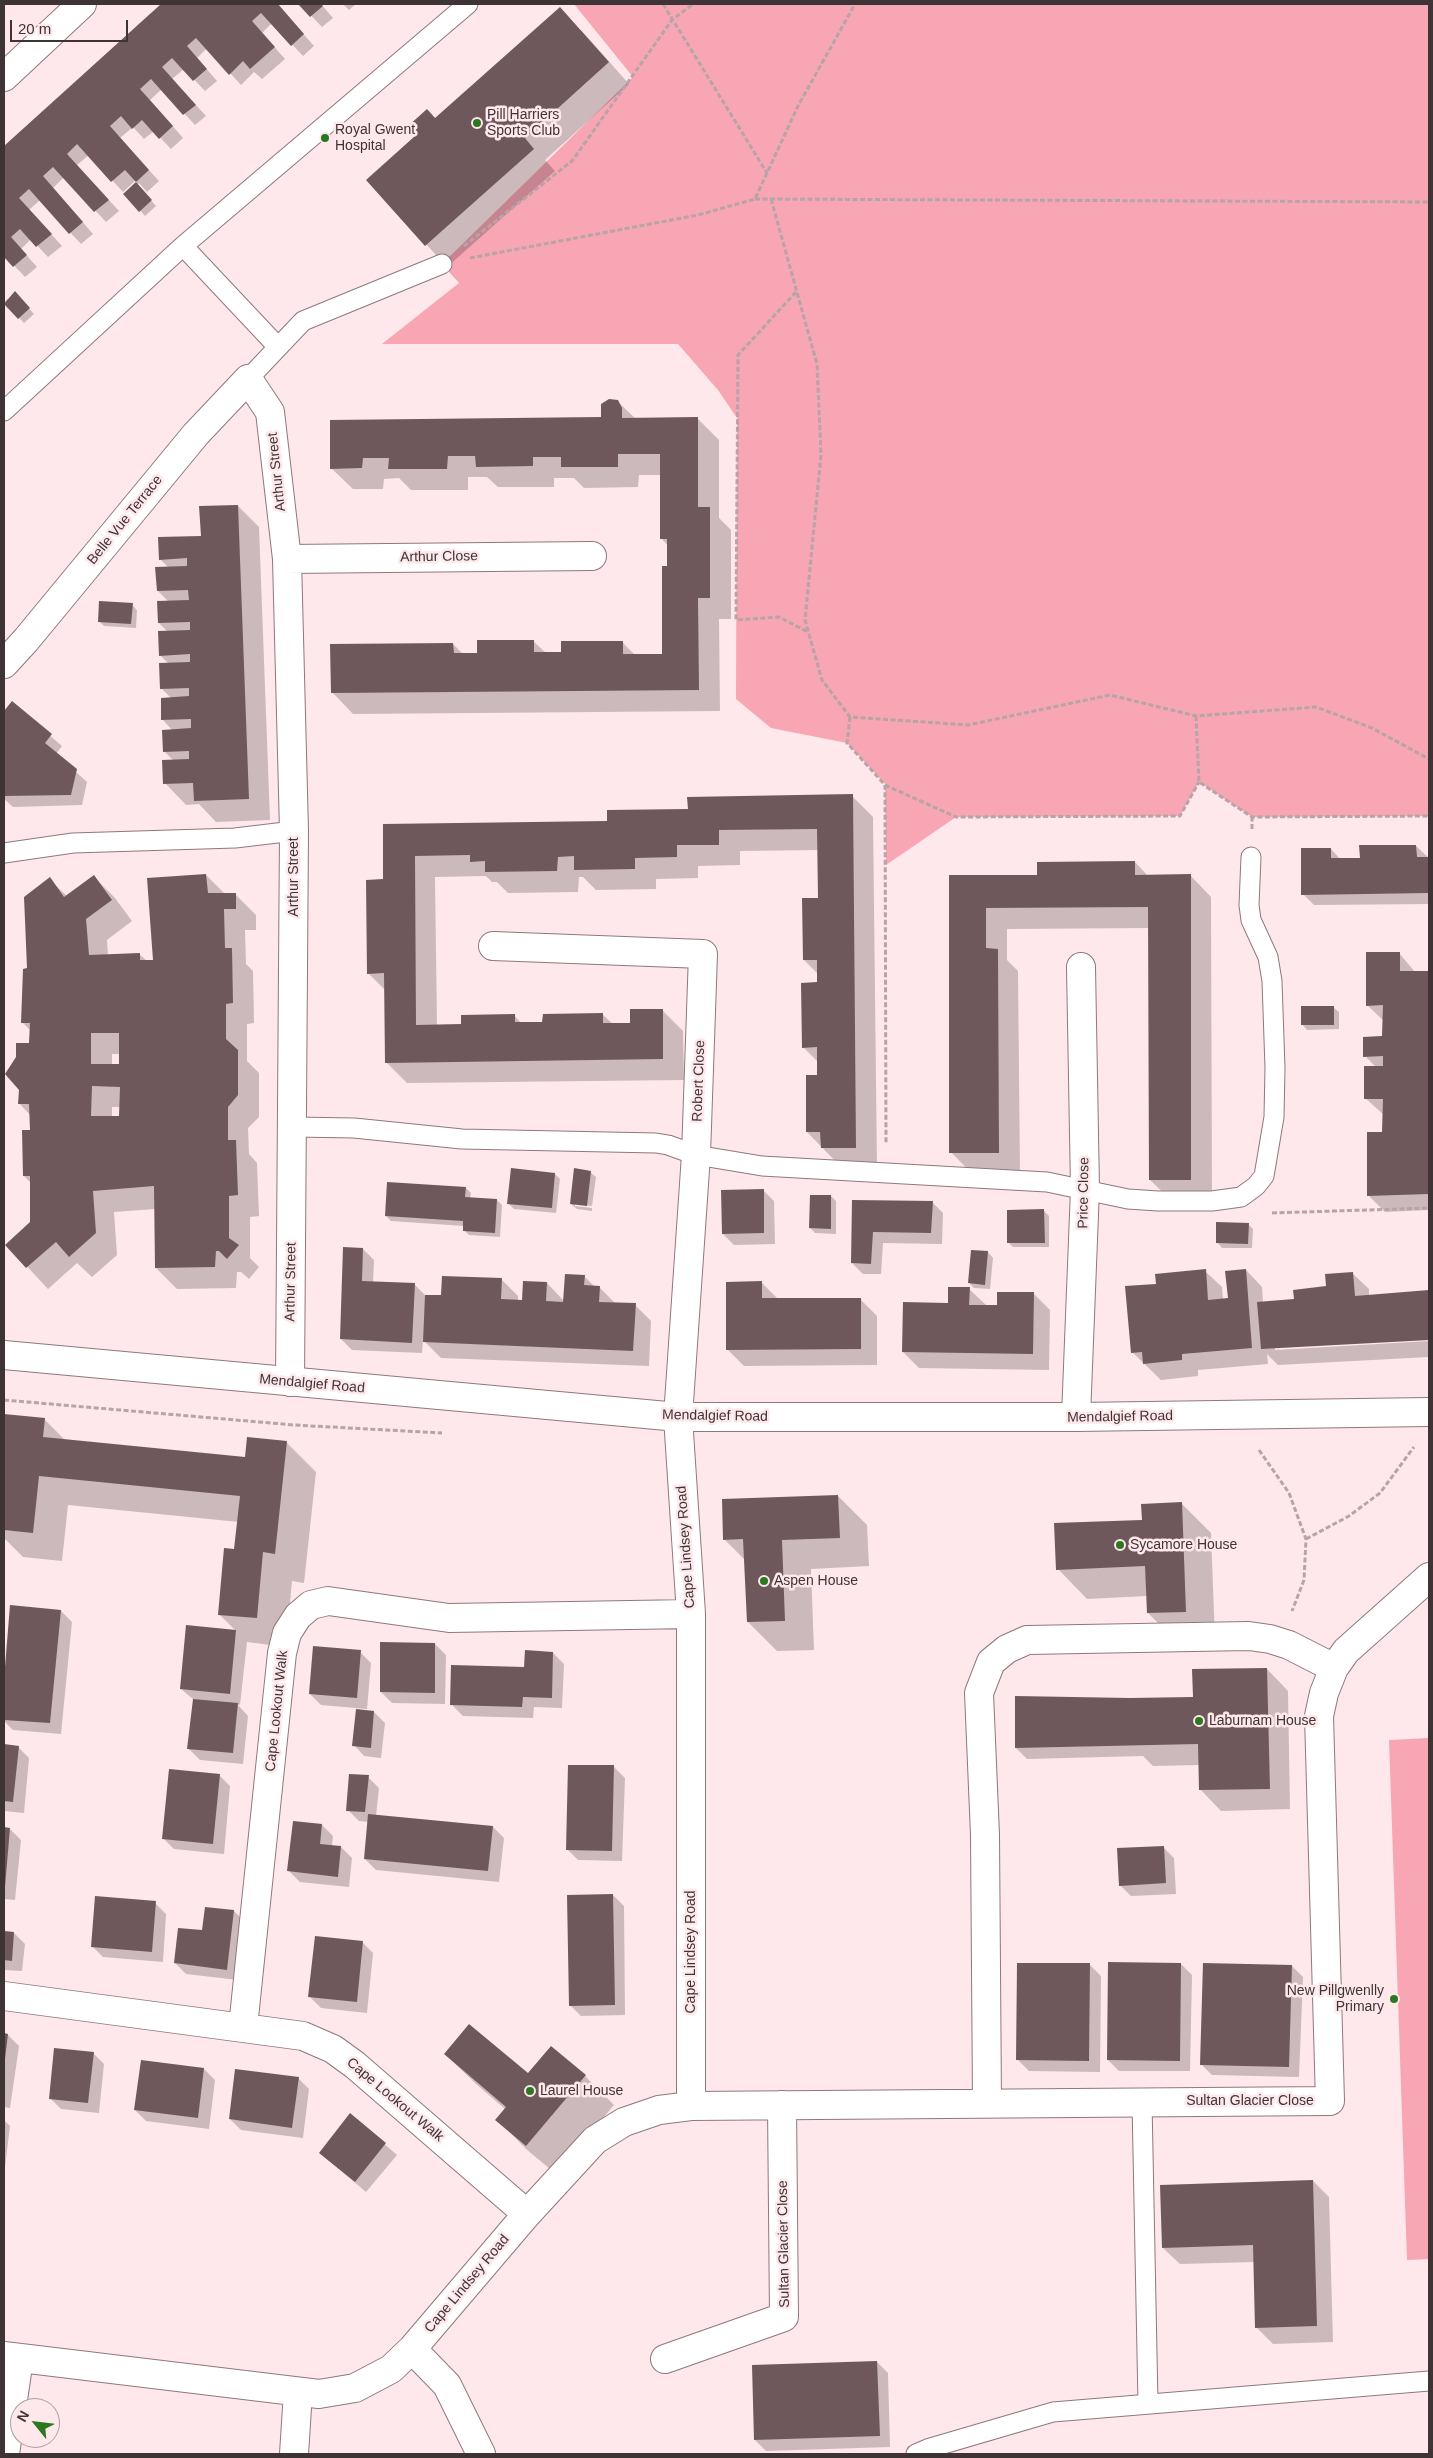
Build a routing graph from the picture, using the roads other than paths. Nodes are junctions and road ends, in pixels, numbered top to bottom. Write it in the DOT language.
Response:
graph roads {
  1 [pos="468,4"];
  2 [pos="72,7"];
  3 [pos="4,76"];
  4 [pos="183,246"];
  5 [pos="442,264"];
  6 [pos="278,348"];
  7 [pos="248,379"];
  8 [pos="4,411"];
  9 [pos="592,556"];
  10 [pos="287,559"];
  11 [pos="7,655"];
  12 [pos="294,831"];
  13 [pos="4,854"];
  14 [pos="1251,857"];
  15 [pos="493,946"];
  16 [pos="1081,968"];
  17 [pos="294,1127"];
  18 [pos="696,1155"];
  19 [pos="1085,1189"];
  20 [pos="4,1355"];
  21 [pos="290,1382"];
  22 [pos="1429,1412"];
  23 [pos="678,1417"];
  24 [pos="1076,1417"];
  25 [pos="1429,1577"];
  26 [pos="691,1614"];
  27 [pos="1334,1668"];
  28 [pos="4,1996"];
  29 [pos="243,2027"];
  30 [pos="1142,2102"];
  31 [pos="987,2103"];
  32 [pos="782,2105"];
  33 [pos="691,2106"];
  34 [pos="527,2214"];
  35 [pos="412,2349"];
  36 [pos="12,2358"];
  37 [pos="665,2359"];
  38 [pos="1429,2381"];
  39 [pos="298,2392"];
  40 [pos="1148,2404"];
  41 [pos="5,2454"];
  42 [pos="294,2454"];
  43 [pos="481,2454"];
  44 [pos="916,2454"];
  1 -- 4 [label="lane"];
  2 -- 3 [label="street"];
  4 -- 6 [label="lane"];
  4 -- 8 [label="lane"];
  5 -- 6 [label="lane"];
  6 -- 7 [label="lane"];
  7 -- 10 [label="street, Arthur Street"];
  7 -- 11 [label="street, Belle Vue Terrace"];
  9 -- 10 [label="street, Arthur Close"];
  10 -- 12 [label="street, Arthur Street"];
  12 -- 13 [label="lane"];
  12 -- 17 [label="street, Arthur Street"];
  14 -- 19 [label="lane"];
  15 -- 18 [label="street, Robert Close"];
  16 -- 19 [label="street, Price Close"];
  17 -- 18 [label="lane"];
  17 -- 21 [label="street, Arthur Street"];
  18 -- 19 [label="lane"];
  18 -- 23 [label="street, Robert Close"];
  19 -- 24 [label="street, Price Close"];
  20 -- 21 [label="street, Mendalgief Road"];
  21 -- 23 [label="street, Mendalgief Road"];
  22 -- 24 [label="street, Mendalgief Road"];
  23 -- 24 [label="street, Mendalgief Road"];
  23 -- 26 [label="street, Cape Lindsey Road"];
  25 -- 27 [label="street, Sultan Glacier Close"];
  26 -- 29 [label="street, Cape Lookout Walk"];
  26 -- 33 [label="street, Cape Lindsey Road"];
  27 -- 30 [label="street, Sultan Glacier Close"];
  27 -- 31 [label="street"];
  28 -- 29 [label="street, Cape Lookout Walk"];
  29 -- 34 [label="street, Cape Lookout Walk"];
  30 -- 31 [label="street, Sultan Glacier Close"];
  30 -- 40 [label="lane"];
  31 -- 32 [label="street, Sultan Glacier Close"];
  32 -- 33 [label="street, Sultan Glacier Close"];
  32 -- 37 [label="street, Sultan Glacier Close"];
  33 -- 34 [label="street, Cape Lindsey Road"];
  34 -- 35 [label="street, Cape Lindsey Road"];
  35 -- 39 [label="street, Cape Lindsey Road"];
  35 -- 43 [label="street"];
  36 -- 39 [label="street, Cape Lindsey Road"];
  36 -- 41 [label="street, Cape Lindsey Road"];
  38 -- 40 [label="lane"];
  39 -- 42 [label="street"];
  40 -- 44 [label="lane"];
}
